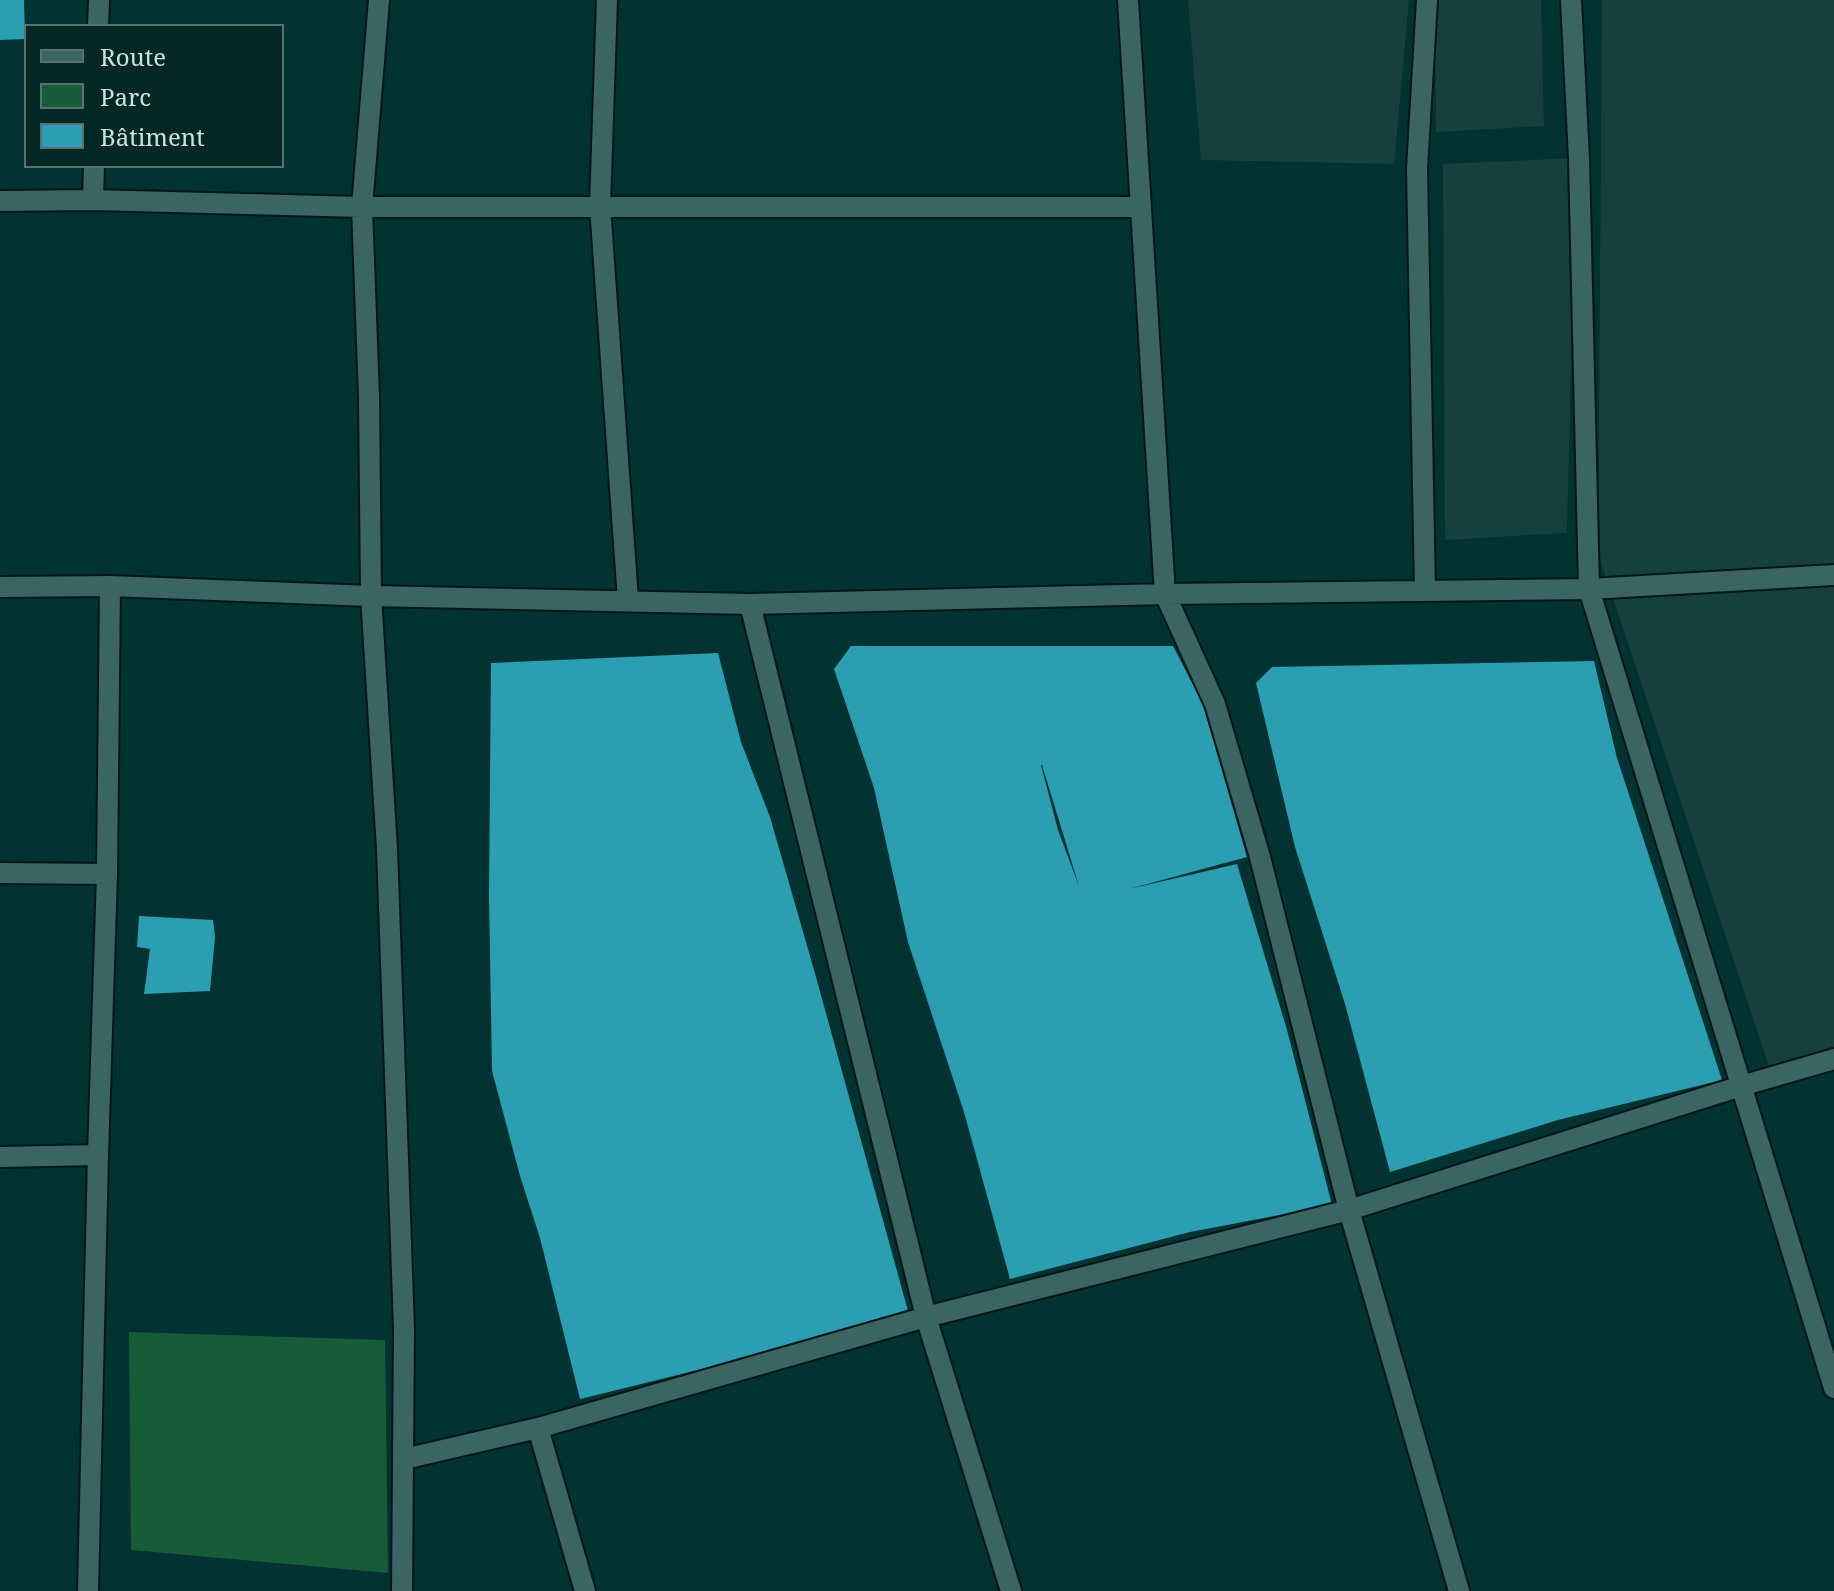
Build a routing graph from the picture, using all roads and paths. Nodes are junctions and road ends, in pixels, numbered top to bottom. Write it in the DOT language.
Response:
graph roads {
  1 [pos="99,0"];
  2 [pos="379,0"];
  3 [pos="607,0"];
  4 [pos="1128,0"];
  5 [pos="1427,0"];
  6 [pos="1571,0"];
  7 [pos="98,24"];
  8 [pos="94,168"];
  9 [pos="93,200"];
  10 [pos="0,201"];
  11 [pos="600,206"];
  12 [pos="362,207"];
  13 [pos="1141,207"];
  14 [pos="1834,575"];
  15 [pos="110,586"];
  16 [pos="0,587"];
  17 [pos="1589,589"];
  18 [pos="1425,591"];
  19 [pos="1165,594"];
  20 [pos="371,596"];
  21 [pos="628,600"];
  22 [pos="750,604"];
  23 [pos="0,873"];
  24 [pos="107,874"];
  25 [pos="1834,1059"];
  26 [pos="1741,1086"];
  27 [pos="98,1155"];
  28 [pos="0,1157"];
  29 [pos="1349,1210"];
  30 [pos="926,1317"];
  31 [pos="1834,1388"];
  32 [pos="538,1428"];
  33 [pos="404,1459"];
  34 [pos="88,1591"];
  35 [pos="402,1591"];
  36 [pos="585,1591"];
  37 [pos="1011,1591"];
  38 [pos="1459,1591"];
  1 -- 7 [label="street"];
  2 -- 12 [label="street"];
  3 -- 11 [label="street"];
  4 -- 13 [label="street"];
  5 -- 18 [label="street"];
  6 -- 17 [label="street"];
  8 -- 9 [label="street"];
  9 -- 10 [label="street"];
  9 -- 12 [label="street"];
  11 -- 12 [label="street"];
  11 -- 13 [label="street"];
  11 -- 21 [label="street"];
  12 -- 20 [label="street"];
  13 -- 19 [label="street"];
  14 -- 17 [label="street"];
  15 -- 16 [label="street"];
  15 -- 20 [label="street"];
  15 -- 24 [label="street"];
  17 -- 18 [label="street"];
  17 -- 26 [label="street"];
  18 -- 19 [label="street"];
  19 -- 22 [label="street"];
  19 -- 29 [label="street"];
  20 -- 21 [label="street"];
  20 -- 33 [label="street"];
  21 -- 22 [label="street"];
  22 -- 30 [label="street"];
  23 -- 24 [label="street"];
  24 -- 27 [label="street"];
  25 -- 26 [label="street"];
  26 -- 29 [label="street"];
  26 -- 31 [label="street"];
  27 -- 28 [label="street"];
  27 -- 34 [label="street"];
  29 -- 30 [label="street"];
  29 -- 38 [label="street"];
  30 -- 32 [label="street"];
  30 -- 37 [label="street"];
  32 -- 33 [label="street"];
  32 -- 36 [label="street"];
  33 -- 35 [label="street"];
}
